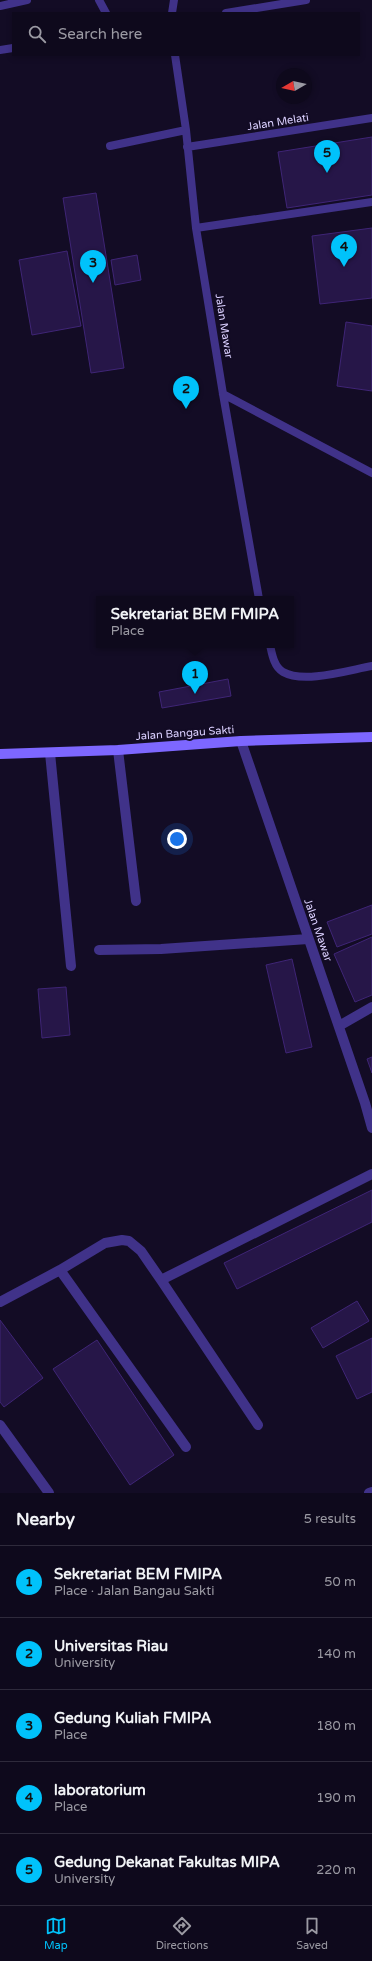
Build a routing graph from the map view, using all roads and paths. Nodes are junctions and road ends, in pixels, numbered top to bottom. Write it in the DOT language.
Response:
graph roads {
  1 [pos="27,0"];
  2 [pos="99,0"];
  3 [pos="174,0"];
  4 [pos="306,0"];
  5 [pos="0,6"];
  6 [pos="105,12"];
  7 [pos="172,12"];
  8 [pos="232,12"];
  9 [pos="12,48"];
  10 [pos="0,50"];
  11 [pos="175,56"];
  12 [pos="372,118"];
  13 [pos="186,130"];
  14 [pos="110,146"];
  15 [pos="187,147"];
  16 [pos="372,202"];
  17 [pos="196,228"];
  18 [pos="223,394"];
  19 [pos="372,473"];
  20 [pos="258,596"];
  21 [pos="271,648"];
  22 [pos="372,666"];
  23 [pos="372,737"];
  24 [pos="241,741"];
  25 [pos="118,750"];
  26 [pos="50,753"];
  27 [pos="0,754"];
  28 [pos="136,901"];
  29 [pos="308,938"];
  30 [pos="99,950"];
  31 [pos="71,966"];
  32 [pos="372,1007"];
  33 [pos="339,1026"];
  34 [pos="372,1128"];
  35 [pos="372,1174"];
  36 [pos="60,1270"];
  37 [pos="161,1280"];
  38 [pos="0,1302"];
  39 [pos="0,1425"];
  40 [pos="258,1425"];
  41 [pos="186,1447"];
  42 [pos="49,1493"];
  1 -- 5 [label="lane"];
  2 -- 6 [label="lane"];
  3 -- 7 [label="lane"];
  4 -- 8 [label="lane"];
  9 -- 10 [label="lane"];
  11 -- 13 [label="lane, Jalan Mawar"];
  12 -- 15 [label="lane, Jalan Melati"];
  13 -- 14 [label="lane"];
  13 -- 15 [label="lane, Jalan Mawar"];
  15 -- 17 [label="lane, Jalan Mawar"];
  16 -- 17 [label="lane"];
  17 -- 18 [label="lane, Jalan Mawar"];
  18 -- 19 [label="lane"];
  18 -- 20 [label="lane, Jalan Mawar"];
  21 -- 22 [label="lane"];
  23 -- 24 [label="street, Jalan Bangau Sakti"];
  24 -- 25 [label="street, Jalan Bangau Sakti"];
  24 -- 29 [label="street, Jalan Mawar"];
  25 -- 26 [label="street, Jalan Bangau Sakti"];
  25 -- 28 [label="street"];
  26 -- 27 [label="street, Jalan Bangau Sakti"];
  26 -- 31 [label="street"];
  29 -- 30 [label="street"];
  29 -- 33 [label="street, Jalan Mawar"];
  32 -- 33 [label="street"];
  33 -- 34 [label="street, Jalan Mawar"];
  35 -- 37 [label="street"];
  36 -- 37 [label="street"];
  36 -- 38 [label="street"];
  36 -- 41 [label="street"];
  37 -- 40 [label="street"];
  39 -- 42 [label="street"];
}
